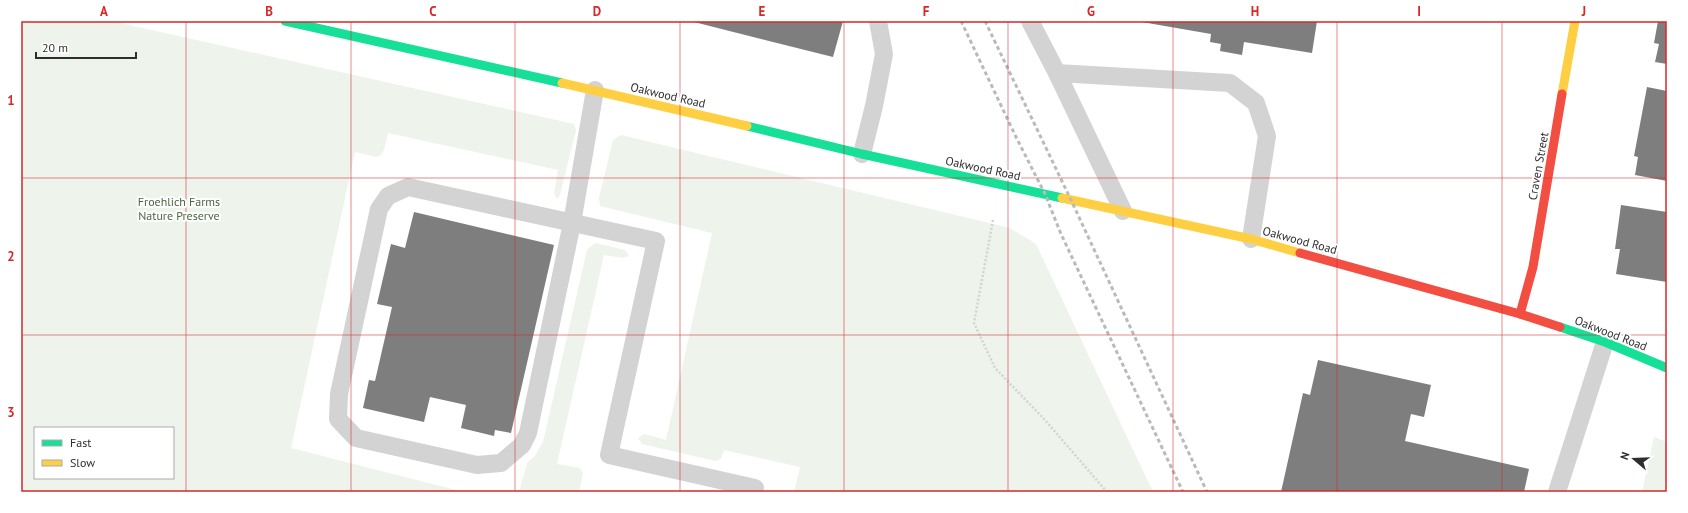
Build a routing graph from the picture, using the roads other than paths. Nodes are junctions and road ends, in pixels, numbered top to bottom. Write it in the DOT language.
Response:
graph roads {
  1 [pos="286,21"];
  2 [pos="878,21"];
  3 [pos="1030,21"];
  4 [pos="1576,21"];
  5 [pos="1057,73"];
  6 [pos="595,90"];
  7 [pos="862,154"];
  8 [pos="1123,211"];
  9 [pos="572,223"];
  10 [pos="1251,239"];
  11 [pos="1520,314"];
  12 [pos="1605,342"];
  13 [pos="1667,368"];
  14 [pos="755,488"];
  15 [pos="1557,492"];
  1 -- 6 [label="main road, Oakwood Road"];
  2 -- 7 [label="lane"];
  3 -- 5 [label="lane"];
  4 -- 11 [label="main road, Craven Street"];
  5 -- 8 [label="lane"];
  5 -- 10 [label="lane"];
  6 -- 7 [label="main road, Oakwood Road"];
  6 -- 9 [label="lane"];
  7 -- 8 [label="main road, Oakwood Road"];
  8 -- 10 [label="main road, Oakwood Road"];
  9 -- 9 [label="lane"];
  9 -- 14 [label="lane"];
  10 -- 11 [label="main road, Oakwood Road"];
  11 -- 12 [label="main road, Oakwood Road"];
  12 -- 13 [label="main road, Oakwood Road"];
  12 -- 15 [label="lane"];
}
